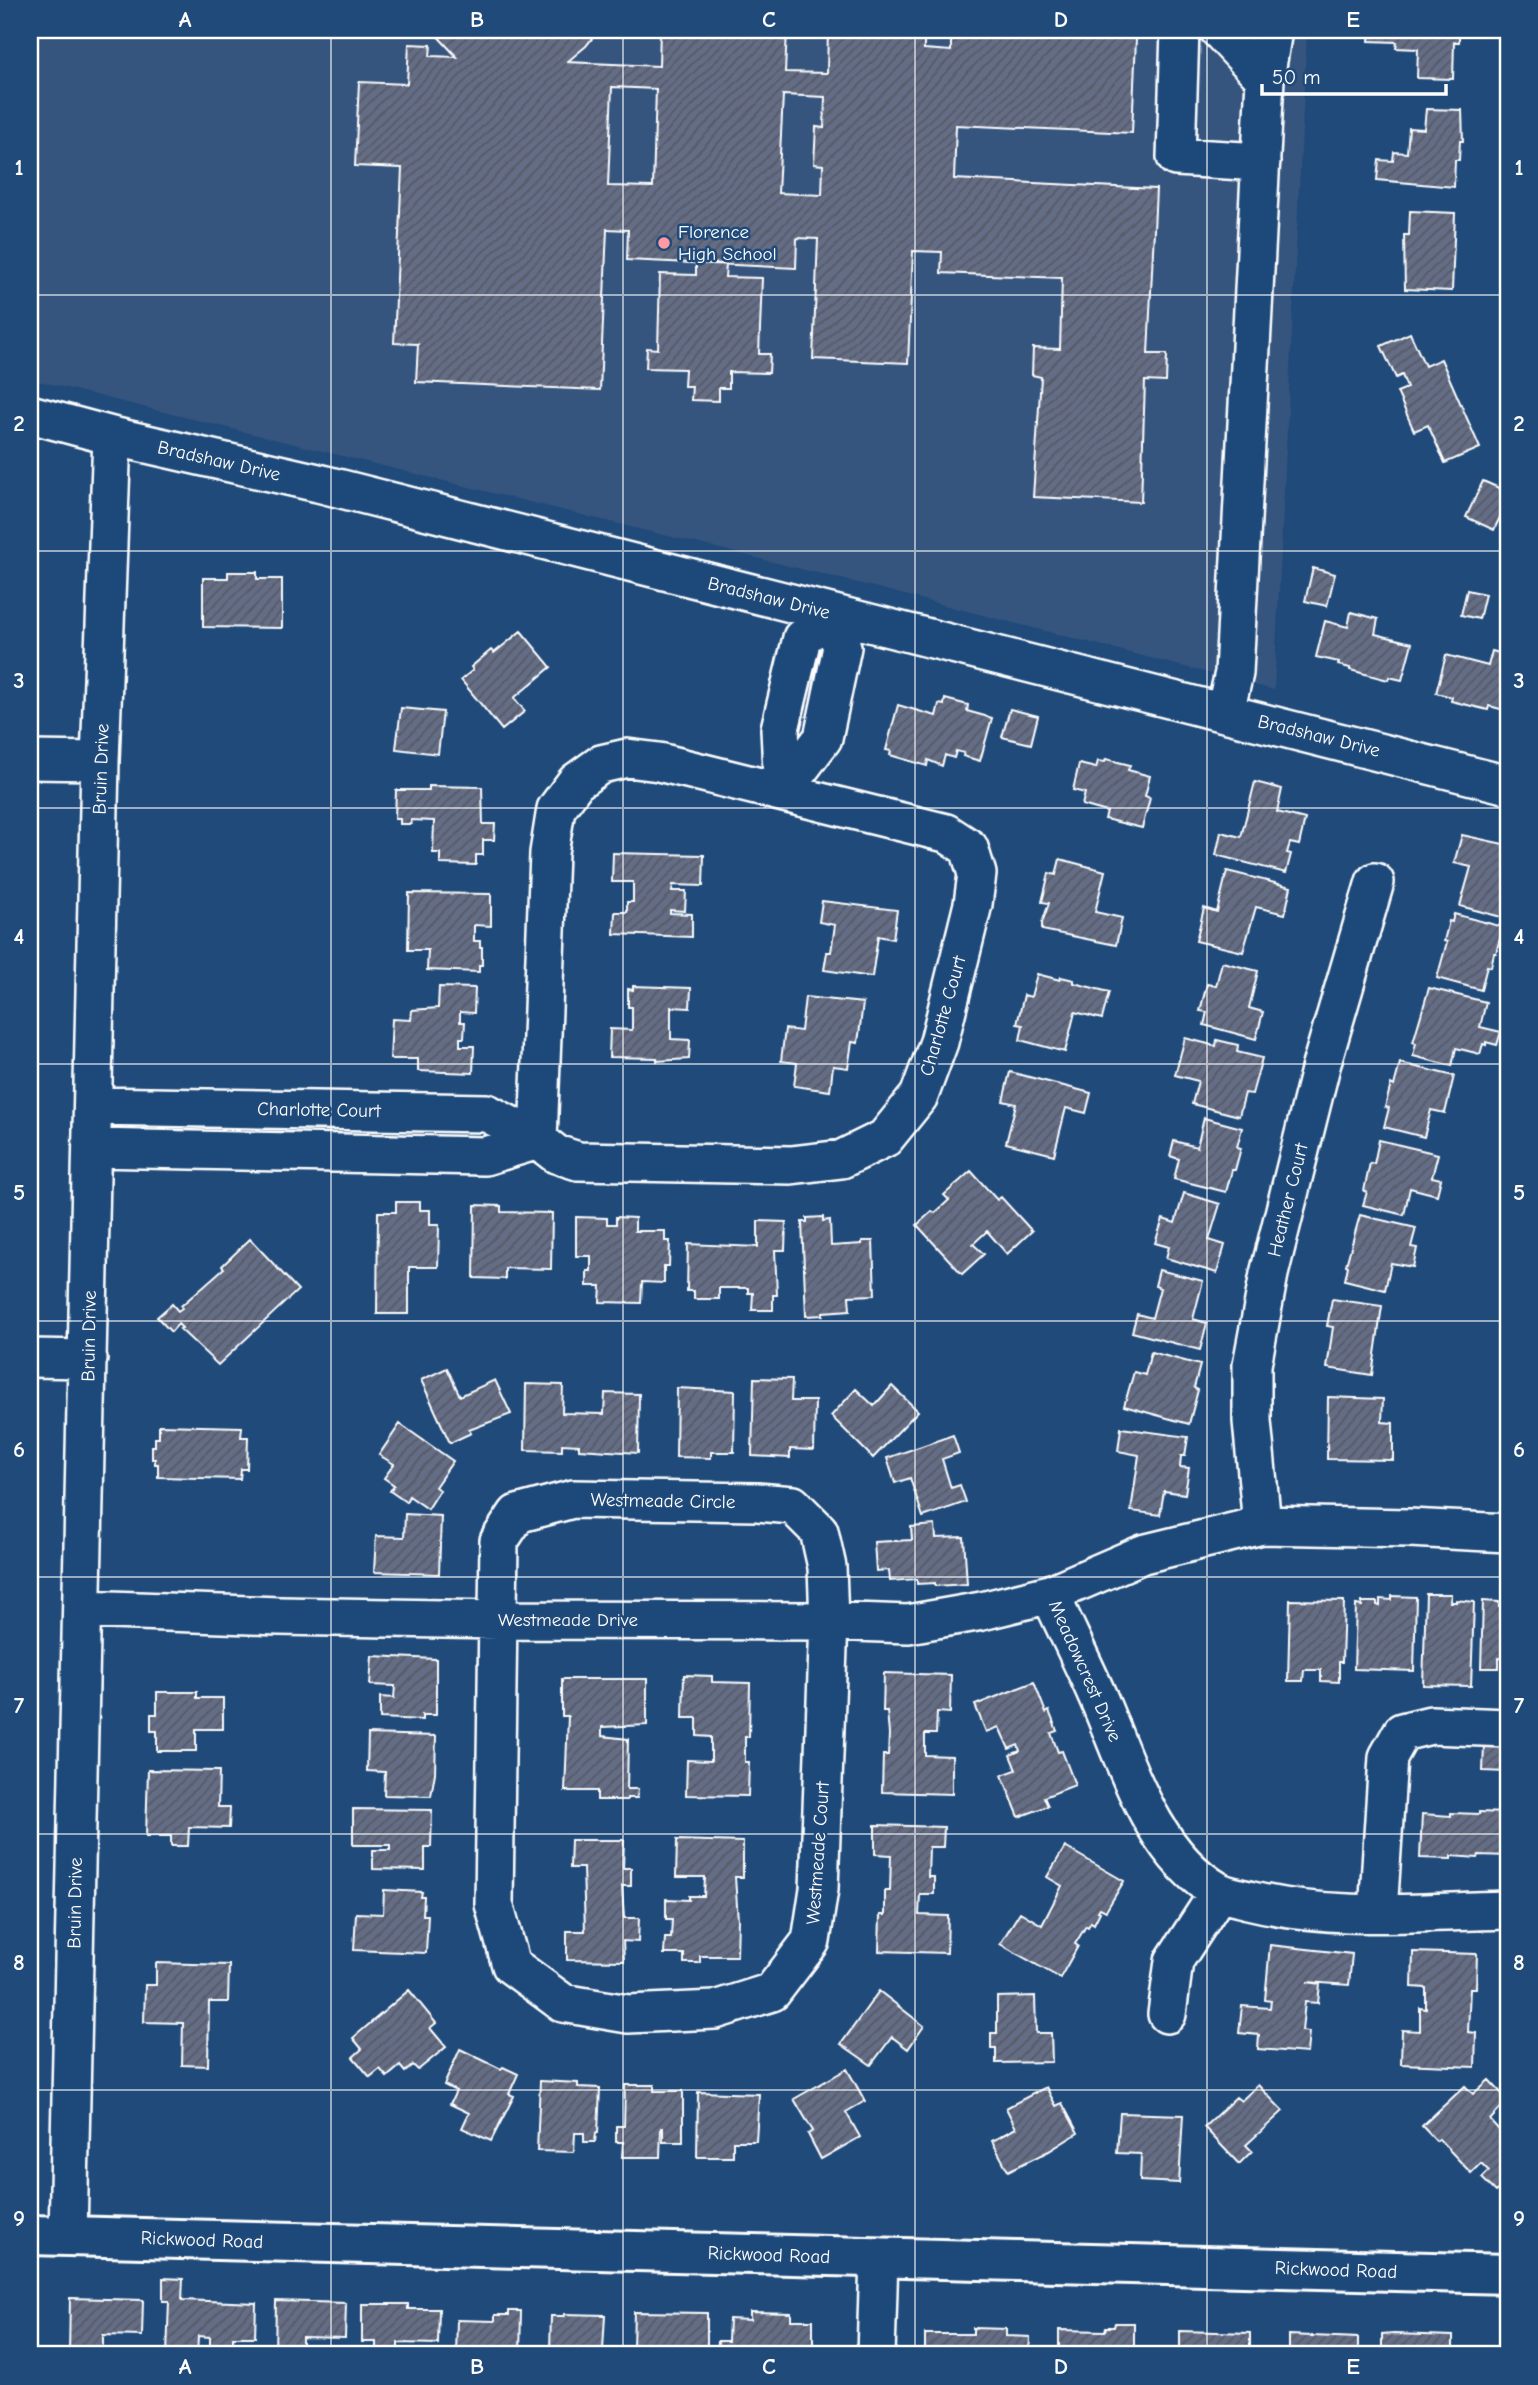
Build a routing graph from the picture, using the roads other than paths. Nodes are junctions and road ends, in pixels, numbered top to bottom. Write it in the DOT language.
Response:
graph roads {
  1 [pos="1180,30"];
  2 [pos="1219,30"];
  3 [pos="1272,30"];
  4 [pos="1265,79"];
  5 [pos="1261,162"];
  6 [pos="30,414"];
  7 [pos="112,436"];
  8 [pos="830,614"];
  9 [pos="1225,712"];
  10 [pos="30,760"];
  11 [pos="100,761"];
  12 [pos="1508,785"];
  13 [pos="783,792"];
  14 [pos="1375,882"];
  15 [pos="94,1106"];
  16 [pos="538,1140"];
  17 [pos="93,1148"];
  18 [pos="30,1358"];
  19 [pos="88,1359"];
  20 [pos="1262,1525"];
  21 [pos="1508,1533"];
  22 [pos="1050,1594"];
  23 [pos="82,1609"];
  24 [pos="498,1620"];
  25 [pos="829,1621"];
  26 [pos="1508,1728"];
  27 [pos="1219,1892"];
  28 [pos="1508,1910"];
  29 [pos="1378,1913"];
  30 [pos="1167,2014"];
  31 [pos="30,2235"];
  32 [pos="68,2236"];
  33 [pos="879,2258"];
  34 [pos="1508,2274"];
  35 [pos="876,2355"];
  1 -- 5 [label="street"];
  2 -- 4 [label="street"];
  3 -- 4 [label="street"];
  4 -- 5 [label="street"];
  5 -- 9 [label="street"];
  6 -- 7 [label="street, Bradshaw Drive"];
  7 -- 8 [label="street, Bradshaw Drive"];
  7 -- 11 [label="street, Bruin Drive"];
  8 -- 9 [label="street, Bradshaw Drive"];
  8 -- 13 [label="street"];
  9 -- 12 [label="street, Bradshaw Drive"];
  10 -- 11 [label="street"];
  11 -- 15 [label="street, Bruin Drive"];
  13 -- 16 [label="street, Charlotte Court"];
  13 -- 16 [label="street, Charlotte Court"];
  14 -- 20 [label="street, Heather Court"];
  15 -- 16 [label="street, Charlotte Court"];
  15 -- 17 [label="street, Bruin Drive"];
  16 -- 17 [label="street"];
  17 -- 19 [label="street, Bruin Drive"];
  18 -- 19 [label="street"];
  19 -- 23 [label="street, Bruin Drive"];
  20 -- 21 [label="street, Meadowcrest Drive"];
  20 -- 22 [label="street, Meadowcrest Drive"];
  22 -- 25 [label="street, Westmeade Drive"];
  22 -- 27 [label="street, Meadowcrest Drive"];
  23 -- 24 [label="street, Westmeade Drive"];
  23 -- 32 [label="street, Bruin Drive"];
  24 -- 25 [label="street, Westmeade Drive"];
  24 -- 25 [label="street, Westmeade Circle"];
  24 -- 25 [label="street, Westmeade Court"];
  26 -- 29 [label="street"];
  27 -- 29 [label="street, Meadowcrest Drive"];
  27 -- 30 [label="street"];
  28 -- 29 [label="street, Meadowcrest Drive"];
  31 -- 32 [label="main road, Rickwood Road"];
  32 -- 33 [label="main road, Rickwood Road"];
  33 -- 34 [label="main road, Rickwood Road"];
  33 -- 35 [label="street"];
}
